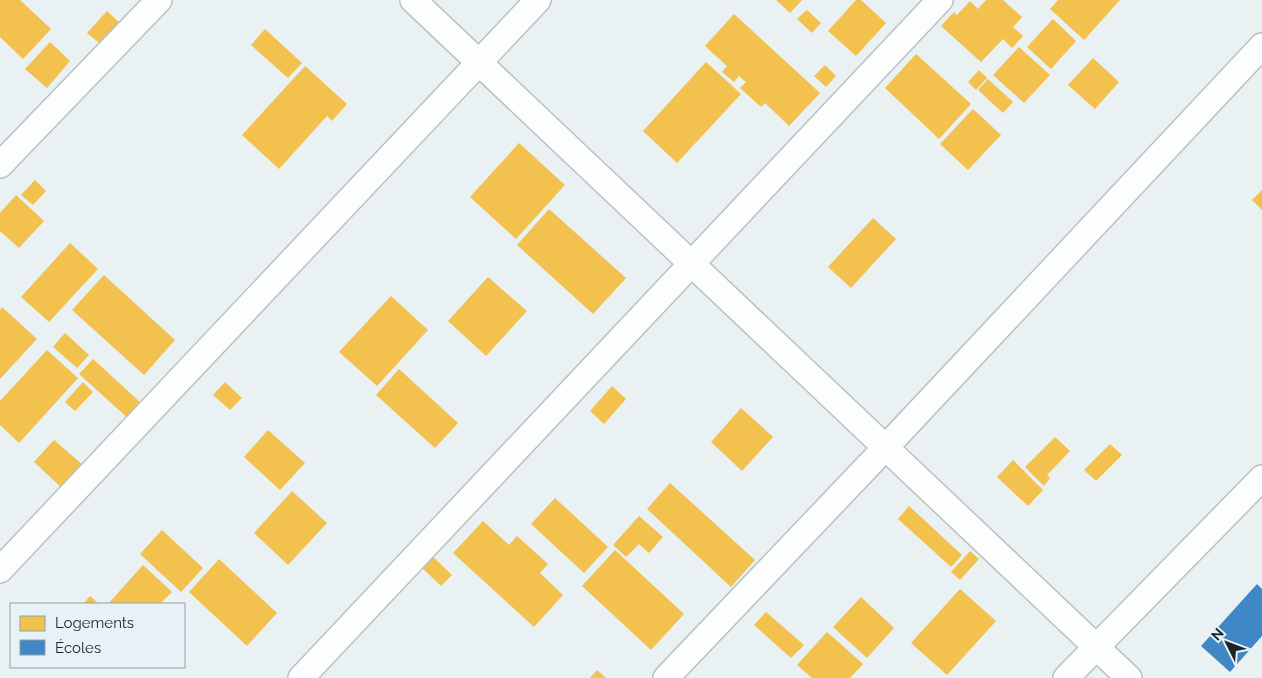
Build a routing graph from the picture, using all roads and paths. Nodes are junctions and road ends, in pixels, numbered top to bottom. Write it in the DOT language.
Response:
graph roads {
  1 [pos="159,0"];
  2 [pos="413,0"];
  3 [pos="538,0"];
  4 [pos="940,0"];
  5 [pos="1262,46"];
  6 [pos="479,62"];
  7 [pos="0,166"];
  8 [pos="692,263"];
  9 [pos="886,448"];
  10 [pos="1262,478"];
  11 [pos="0,570"];
  12 [pos="1096,647"];
  13 [pos="301,678"];
  14 [pos="666,678"];
  15 [pos="1066,678"];
  16 [pos="1129,678"];
  1 -- 7 [label="street"];
  2 -- 6 [label="street"];
  3 -- 6 [label="street"];
  4 -- 8 [label="street"];
  5 -- 9 [label="street"];
  6 -- 8 [label="street"];
  6 -- 11 [label="street"];
  8 -- 9 [label="street"];
  8 -- 13 [label="street"];
  9 -- 12 [label="street"];
  9 -- 14 [label="street"];
  10 -- 12 [label="street"];
  12 -- 15 [label="street"];
  12 -- 16 [label="street"];
}
